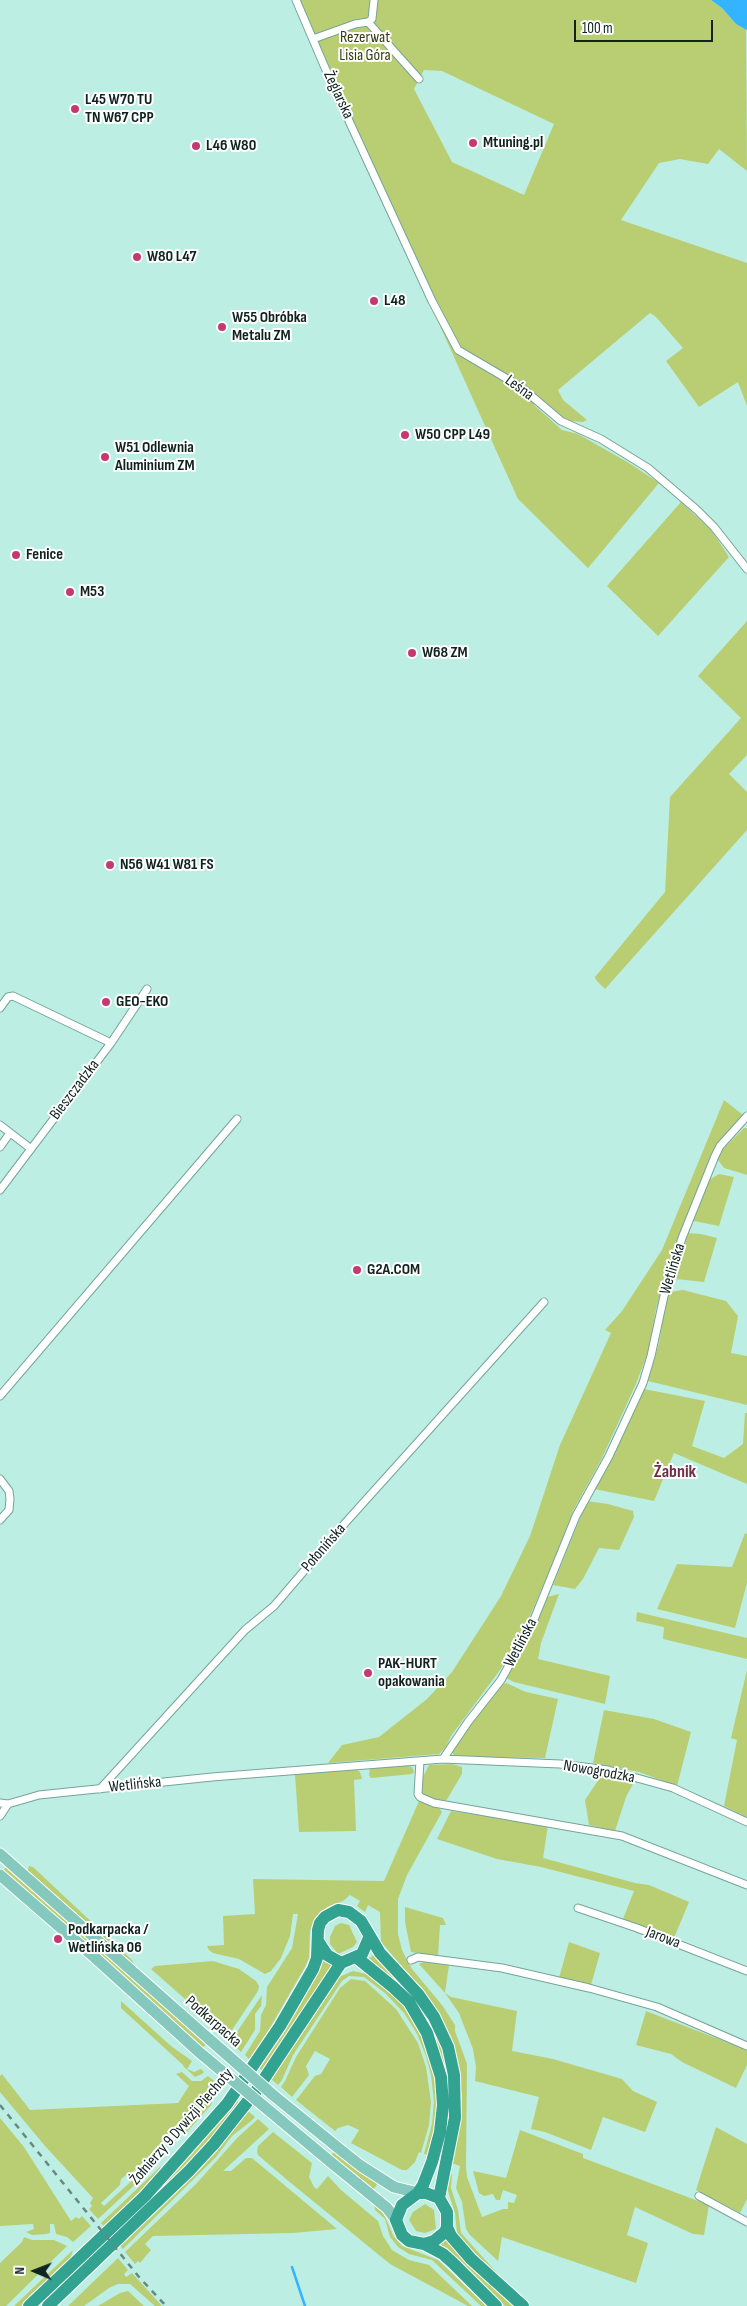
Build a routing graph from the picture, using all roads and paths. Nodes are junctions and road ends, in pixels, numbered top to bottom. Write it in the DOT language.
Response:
graph roads {
  1 [pos="296,0"];
  2 [pos="374,0"];
  3 [pos="368,22"];
  4 [pos="313,39"];
  5 [pos="419,79"];
  6 [pos="363,150"];
  7 [pos="747,569"];
  8 [pos="147,989"];
  9 [pos="0,1008"];
  10 [pos="111,1043"];
  11 [pos="747,1116"];
  12 [pos="238,1119"];
  13 [pos="0,1125"];
  14 [pos="10,1133"];
  15 [pos="0,1147"];
  16 [pos="30,1148"];
  17 [pos="0,1190"];
  18 [pos="544,1302"];
  19 [pos="0,1396"];
  20 [pos="0,1479"];
  21 [pos="0,1520"];
  22 [pos="443,1759"];
  23 [pos="420,1761"];
  24 [pos="100,1789"];
  25 [pos="0,1803"];
  26 [pos="8,1804"];
  27 [pos="1,1813"];
  28 [pos="747,1822"];
  29 [pos="0,1854"];
  30 [pos="0,1875"];
  31 [pos="747,1885"];
  32 [pos="578,1908"];
  33 [pos="369,1938"];
  34 [pos="318,1941"];
  35 [pos="356,1957"];
  36 [pos="411,1960"];
  37 [pos="342,1962"];
  38 [pos="747,1971"];
  39 [pos="747,2046"];
  40 [pos="418,2193"];
  41 [pos="699,2196"];
  42 [pos="439,2198"];
  43 [pos="396,2220"];
  44 [pos="747,2222"];
  45 [pos="447,2226"];
  46 [pos="424,2244"];
  47 [pos="29,2306"];
  48 [pos="48,2306"];
  49 [pos="496,2306"];
  50 [pos="523,2306"];
  1 -- 4 [label="street, Żeglarska"];
  2 -- 3 [label="street"];
  3 -- 4 [label="street"];
  3 -- 5 [label="street"];
  4 -- 6 [label="street, Żeglarska"];
  6 -- 7 [label="street, Leśna"];
  8 -- 10 [label="street, Bieszczadzka"];
  9 -- 10 [label="street"];
  10 -- 16 [label="street, Bieszczadzka"];
  11 -- 22 [label="street, Wetlińska"];
  12 -- 19 [label="street"];
  13 -- 14 [label="street"];
  14 -- 15 [label="street"];
  14 -- 16 [label="street"];
  16 -- 17 [label="street, Bieszczadzka"];
  18 -- 24 [label="street, Połonińska"];
  20 -- 21 [label="street"];
  22 -- 23 [label="street, Wetlińska"];
  22 -- 28 [label="street, Nowogrodzka"];
  23 -- 24 [label="street, Wetlińska"];
  23 -- 31 [label="street"];
  24 -- 26 [label="street, Wetlińska"];
  25 -- 26 [label="street, Wetlińska"];
  26 -- 27 [label="street"];
  29 -- 40 [label="main road, Podkarpacka, bridge"];
  30 -- 43 [label="main road, Podkarpacka, bridge"];
  32 -- 38 [label="street, Jarowa"];
  33 -- 34 [label="highway"];
  33 -- 35 [label="highway"];
  33 -- 42 [label="highway"];
  34 -- 37 [label="highway"];
  34 -- 47 [label="highway, Żołnierzy 9 Dywizji Piechoty"];
  35 -- 37 [label="highway"];
  35 -- 40 [label="highway"];
  36 -- 39 [label="street"];
  37 -- 48 [label="highway, Żołnierzy 9 Dywizji Piechoty"];
  40 -- 42 [label="highway"];
  40 -- 43 [label="highway"];
  41 -- 44 [label="street"];
  42 -- 45 [label="highway"];
  43 -- 46 [label="highway"];
  45 -- 46 [label="highway"];
  45 -- 50 [label="highway"];
  46 -- 49 [label="highway"];
}
